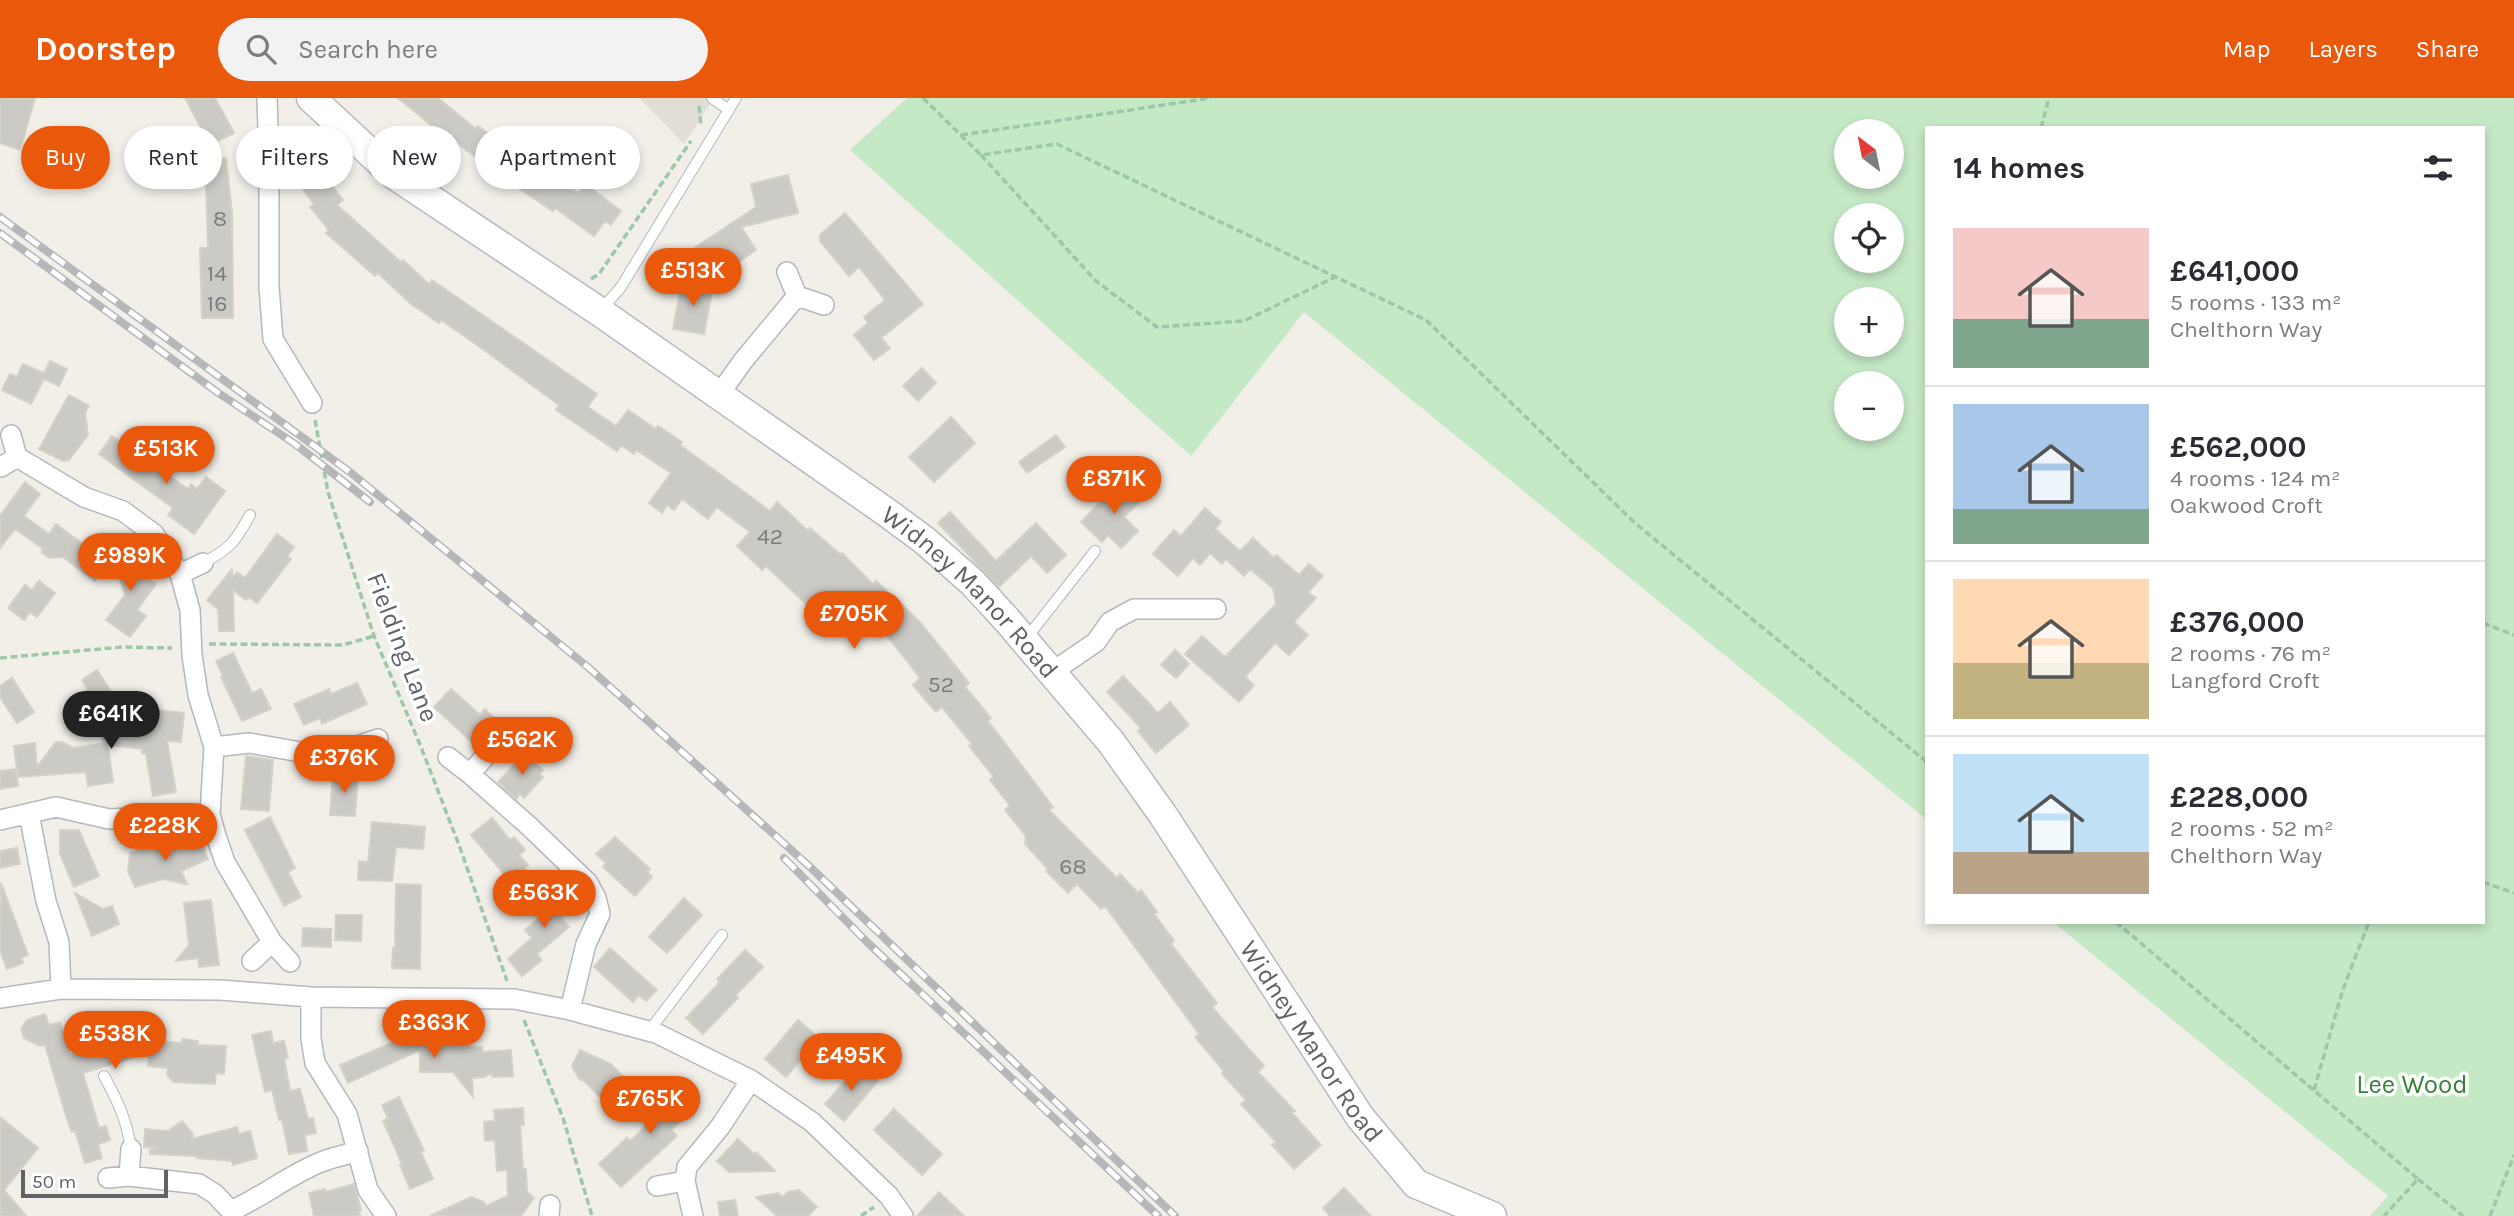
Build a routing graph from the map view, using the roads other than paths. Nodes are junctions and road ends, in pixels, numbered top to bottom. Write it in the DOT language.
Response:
graph roads {
  1 [pos="267,98"];
  2 [pos="311,98"];
  3 [pos="712,98"];
  4 [pos="736,98"];
  5 [pos="729,110"];
  6 [pos="787,272"];
  7 [pos="797,296"];
  8 [pos="824,305"];
  9 [pos="600,312"];
  10 [pos="718,396"];
  11 [pos="312,403"];
  12 [pos="11,435"];
  13 [pos="9,462"];
  14 [pos="250,515"];
  15 [pos="1095,551"];
  16 [pos="204,563"];
  17 [pos="180,574"];
  18 [pos="1216,609"];
  19 [pos="1025,640"];
  20 [pos="1052,672"];
  21 [pos="214,747"];
  22 [pos="489,752"];
  23 [pos="448,757"];
  24 [pos="372,767"];
  25 [pos="470,774"];
  26 [pos="29,814"];
  27 [pos="210,814"];
  28 [pos="0,820"];
  29 [pos="722,934"];
  30 [pos="272,942"];
  31 [pos="252,961"];
  32 [pos="290,962"];
  33 [pos="61,989"];
  34 [pos="311,997"];
  35 [pos="0,998"];
  36 [pos="570,1010"];
  37 [pos="649,1031"];
  38 [pos="104,1076"];
  39 [pos="751,1080"];
  40 [pos="131,1149"];
  41 [pos="358,1151"];
  42 [pos="129,1176"];
  43 [pos="108,1178"];
  44 [pos="685,1181"];
  45 [pos="657,1186"];
  46 [pos="231,1214"];
  47 [pos="386,1216"];
  48 [pos="693,1216"];
  49 [pos="903,1216"];
  50 [pos="1492,1216"];
  1 -- 11 [label="street"];
  2 -- 9 [label="street, Widney Manor Road"];
  3 -- 5 [label="lane"];
  4 -- 5 [label="lane"];
  5 -- 9 [label="lane"];
  6 -- 7 [label="street"];
  7 -- 8 [label="street"];
  7 -- 10 [label="street"];
  9 -- 10 [label="street, Widney Manor Road"];
  10 -- 19 [label="street, Widney Manor Road"];
  12 -- 13 [label="street"];
  13 -- 17 [label="street"];
  14 -- 16 [label="lane"];
  15 -- 19 [label="lane"];
  16 -- 17 [label="street"];
  17 -- 21 [label="street"];
  18 -- 20 [label="street"];
  19 -- 20 [label="street, Widney Manor Road"];
  20 -- 50 [label="street, Widney Manor Road"];
  21 -- 24 [label="street"];
  21 -- 27 [label="street"];
  22 -- 25 [label="street"];
  23 -- 25 [label="street"];
  25 -- 36 [label="street"];
  26 -- 27 [label="street"];
  26 -- 28 [label="street"];
  26 -- 33 [label="street"];
  27 -- 30 [label="street"];
  29 -- 37 [label="lane"];
  30 -- 31 [label="street"];
  30 -- 32 [label="street"];
  33 -- 34 [label="street"];
  33 -- 35 [label="street"];
  34 -- 36 [label="street"];
  34 -- 41 [label="street"];
  36 -- 37 [label="street"];
  37 -- 39 [label="street"];
  38 -- 40 [label="lane"];
  39 -- 44 [label="street"];
  39 -- 49 [label="street"];
  40 -- 42 [label="street"];
  41 -- 46 [label="street"];
  41 -- 47 [label="street"];
  42 -- 43 [label="street"];
  42 -- 46 [label="street"];
  44 -- 45 [label="street"];
  44 -- 48 [label="street"];
}
